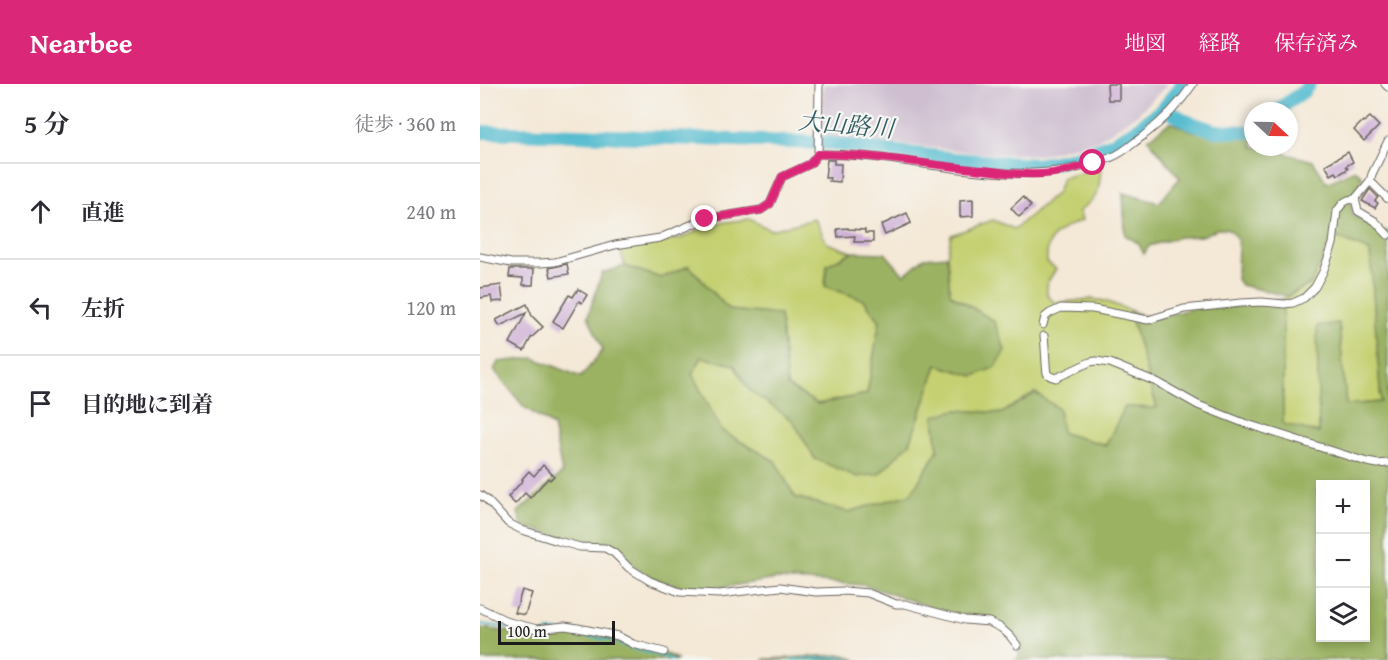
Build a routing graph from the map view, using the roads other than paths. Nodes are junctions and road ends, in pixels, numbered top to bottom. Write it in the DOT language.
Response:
graph roads {
  1 [pos="819,84"];
  2 [pos="1193,84"];
  3 [pos="1388,141"];
  4 [pos="818,152"];
  5 [pos="1370,181"];
  6 [pos="1355,199"];
  7 [pos="1388,199"];
  8 [pos="1388,235"];
  9 [pos="480,257"];
  10 [pos="1043,325"];
  11 [pos="1044,336"];
  12 [pos="1388,463"];
  13 [pos="480,495"];
  14 [pos="480,608"];
  15 [pos="1017,645"];
  16 [pos="664,652"];
  1 -- 4 [label="street"];
  2 -- 4 [label="street"];
  3 -- 5 [label="street"];
  4 -- 9 [label="street"];
  5 -- 6 [label="street"];
  5 -- 7 [label="street"];
  6 -- 8 [label="street"];
  6 -- 10 [label="street"];
  11 -- 12 [label="street"];
  13 -- 15 [label="street"];
  14 -- 16 [label="street"];
}
